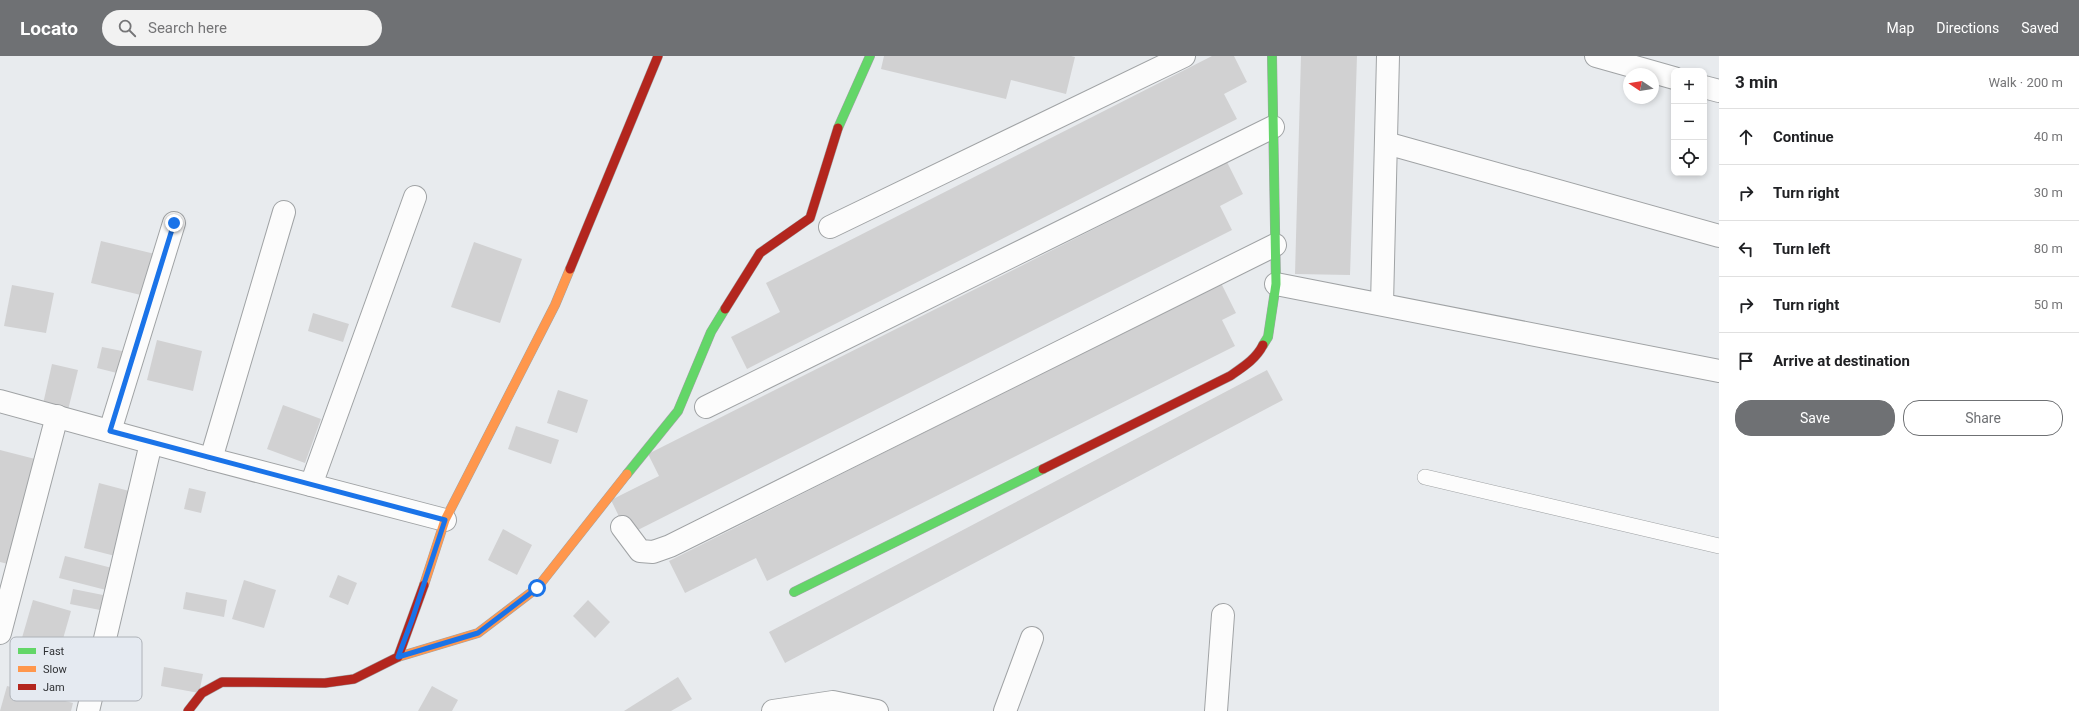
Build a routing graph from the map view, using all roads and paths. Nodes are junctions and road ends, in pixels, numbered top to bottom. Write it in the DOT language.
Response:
graph roads {
  1 [pos="658,56"];
  2 [pos="870,56"];
  3 [pos="1184,56"];
  4 [pos="1272,56"];
  5 [pos="1388,56"];
  6 [pos="1596,56"];
  7 [pos="1671,77"];
  8 [pos="1707,88"];
  9 [pos="1719,91"];
  10 [pos="1273,127"];
  11 [pos="1386,143"];
  12 [pos="415,197"];
  13 [pos="284,212"];
  14 [pos="174,223"];
  15 [pos="830,227"];
  16 [pos="1719,236"];
  17 [pos="1275,245"];
  18 [pos="1276,284"];
  19 [pos="1382,304"];
  20 [pos="1719,371"];
  21 [pos="0,401"];
  22 [pos="706,407"];
  23 [pos="57,416"];
  24 [pos="110,431"];
  25 [pos="151,443"];
  26 [pos="211,459"];
  27 [pos="1425,477"];
  28 [pos="311,485"];
  29 [pos="445,520"];
  30 [pos="622,527"];
  31 [pos="1719,546"];
  32 [pos="794,592"];
  33 [pos="1223,615"];
  34 [pos="0,633"];
  35 [pos="105,637"];
  36 [pos="1032,638"];
  37 [pos="398,657"];
  38 [pos="90,701"];
  39 [pos="832,706"];
  40 [pos="88,711"];
  41 [pos="188,711"];
  42 [pos="773,711"];
  43 [pos="877,711"];
  44 [pos="1005,711"];
  45 [pos="1216,711"];
  1 -- 29 [label="street"];
  2 -- 37 [label="street"];
  3 -- 15 [label="street"];
  4 -- 10 [label="street"];
  5 -- 11 [label="street"];
  6 -- 7 [label="street"];
  8 -- 9 [label="street"];
  10 -- 17 [label="street"];
  10 -- 22 [label="street"];
  11 -- 16 [label="street"];
  11 -- 19 [label="street"];
  12 -- 28 [label="street"];
  13 -- 26 [label="street"];
  14 -- 24 [label="street"];
  17 -- 18 [label="street"];
  17 -- 30 [label="street"];
  18 -- 19 [label="street"];
  18 -- 32 [label="street"];
  19 -- 20 [label="street"];
  21 -- 23 [label="street"];
  23 -- 24 [label="street"];
  23 -- 34 [label="street"];
  24 -- 25 [label="street"];
  25 -- 26 [label="street"];
  25 -- 35 [label="street"];
  26 -- 28 [label="street"];
  27 -- 31 [label="lane"];
  28 -- 29 [label="street"];
  29 -- 37 [label="street"];
  33 -- 45 [label="street"];
  36 -- 44 [label="street"];
  37 -- 41 [label="street"];
  38 -- 40 [label="street"];
  39 -- 42 [label="street"];
  39 -- 43 [label="street"];
}
